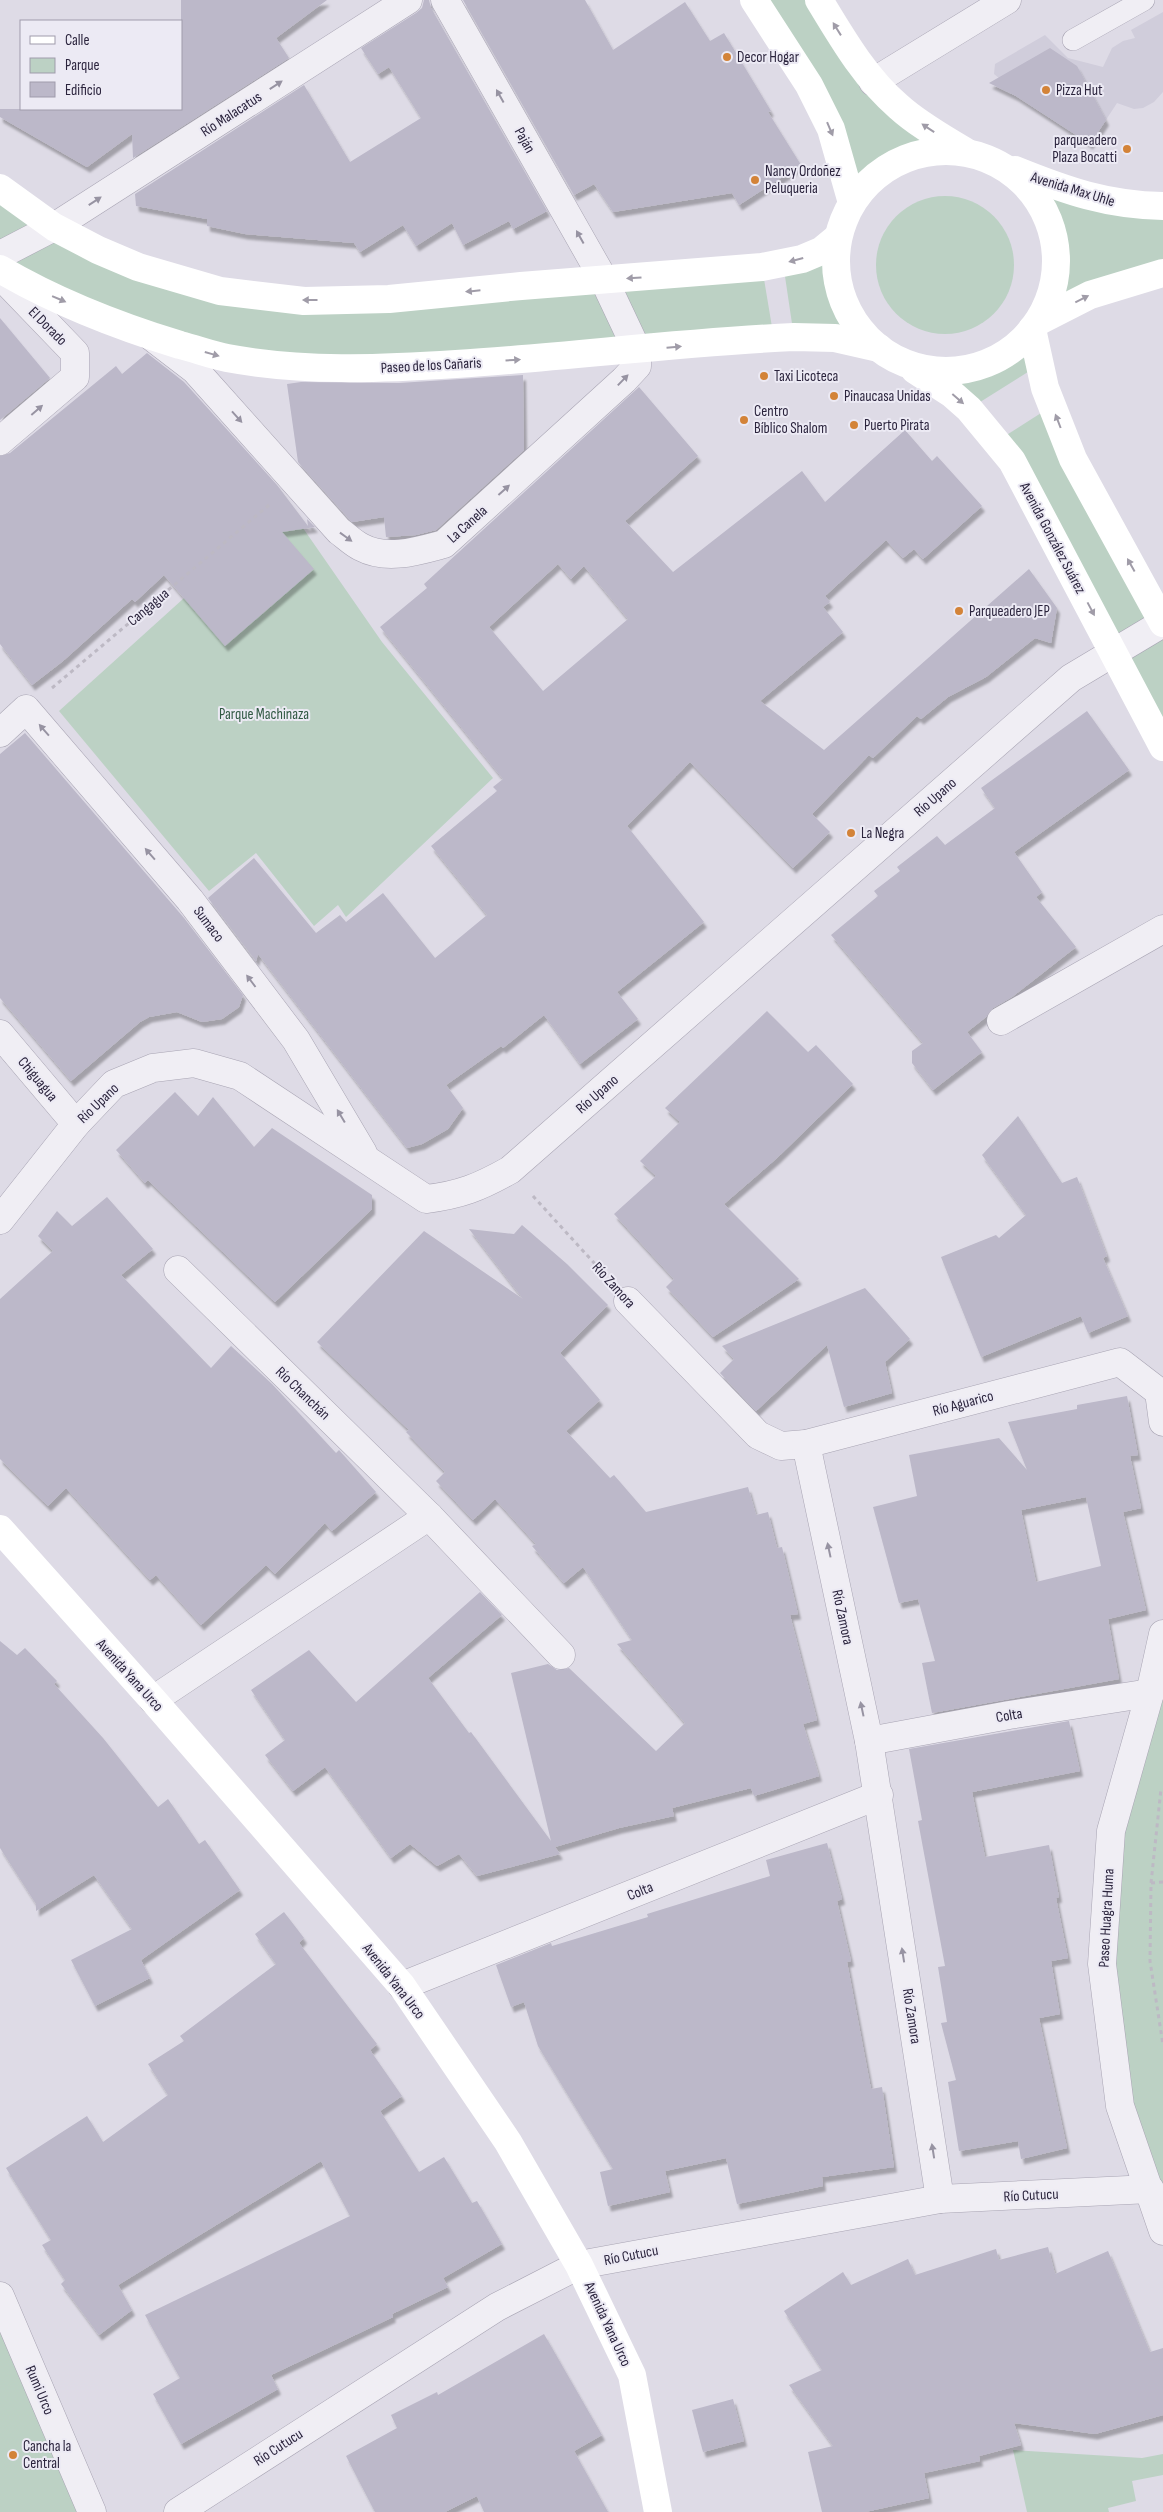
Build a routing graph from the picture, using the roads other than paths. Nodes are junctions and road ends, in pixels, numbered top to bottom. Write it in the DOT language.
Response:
graph roads {
  1 [pos="408,0"];
  2 [pos="445,0"];
  3 [pos="754,0"];
  4 [pos="819,0"];
  5 [pos="1007,0"];
  6 [pos="1144,0"];
  7 [pos="1073,40"];
  8 [pos="873,82"];
  9 [pos="978,156"];
  10 [pos="0,188"];
  11 [pos="852,203"];
  12 [pos="1163,206"];
  13 [pos="54,227"];
  14 [pos="838,237"];
  15 [pos="0,255"];
  16 [pos="0,269"];
  17 [pos="1163,273"];
  18 [pos="0,275"];
  19 [pos="604,280"];
  20 [pos="1035,325"];
  21 [pos="151,336"];
  22 [pos="878,348"];
  23 [pos="637,350"];
  24 [pos="903,362"];
  25 [pos="0,442"];
  26 [pos="1163,623"];
  27 [pos="1115,654"];
  28 [pos="0,732"];
  29 [pos="1163,747"];
  30 [pos="1163,929"];
  31 [pos="1002,1021"];
  32 [pos="0,1034"];
  33 [pos="76,1124"];
  34 [pos="366,1158"];
  35 [pos="0,1220"];
  36 [pos="178,1270"];
  37 [pos="628,1301"];
  38 [pos="1163,1422"];
  39 [pos="806,1444"];
  40 [pos="429,1516"];
  41 [pos="0,1529"];
  42 [pos="1163,1634"];
  43 [pos="561,1655"];
  44 [pos="1150,1693"];
  45 [pos="153,1700"];
  46 [pos="869,1741"];
  47 [pos="879,1795"];
  48 [pos="402,1986"];
  49 [pos="1150,2189"];
  50 [pos="940,2199"];
  51 [pos="1163,2231"];
  52 [pos="580,2265"];
  53 [pos="0,2296"];
  54 [pos="92,2512"];
  55 [pos="178,2512"];
  56 [pos="658,2512"];
  13 -- 1 [label="street, Río Malacatus, one-way"];
  19 -- 2 [label="street, Paján, one-way"];
  3 -- 11 [label="main road, one-way"];
  8 -- 4 [label="main road, one-way"];
  5 -- 8 [label="street"];
  6 -- 7 [label="lane"];
  9 -- 8 [label="main road, one-way"];
  9 -- 11 [label="main road"];
  9 -- 12 [label="main road, Avenida Max Uhle"];
  9 -- 20 [label="main road"];
  10 -- 13 [label="main road"];
  11 -- 14 [label="main road"];
  13 -- 15 [label="street"];
  19 -- 13 [label="main road, one-way"];
  14 -- 19 [label="main road, one-way"];
  14 -- 22 [label="main road"];
  16 -- 21 [label="main road, Paseo de los Cañaris, one-way"];
  20 -- 17 [label="main road, one-way"];
  25 -- 18 [label="street, El Dorado, one-way"];
  19 -- 23 [label="street"];
  20 -- 24 [label="main road"];
  26 -- 20 [label="main road, one-way"];
  21 -- 23 [label="main road, Paseo de los Cañaris, one-way"];
  21 -- 23 [label="street, La Canela, one-way"];
  23 -- 22 [label="main road, Paseo de los Cañaris, one-way"];
  22 -- 24 [label="main road"];
  24 -- 27 [label="main road, Avenida González Suárez, one-way"];
  26 -- 27 [label="street, Río Upano"];
  27 -- 29 [label="main road, Avenida González Suárez"];
  27 -- 34 [label="street, Río Upano"];
  34 -- 28 [label="street, Sumaco, one-way"];
  30 -- 31 [label="street"];
  32 -- 33 [label="street, Chiguagua"];
  33 -- 34 [label="street, Río Upano"];
  33 -- 35 [label="street, Río Upano"];
  36 -- 40 [label="street, Río Chanchán"];
  37 -- 39 [label="street, Río Zamora"];
  38 -- 39 [label="street, Río Aguarico"];
  46 -- 39 [label="street, Río Zamora, one-way"];
  40 -- 43 [label="street, Río Chanchán"];
  40 -- 45 [label="street"];
  41 -- 45 [label="main road, Avenida Yana Urco"];
  42 -- 44 [label="street, Paseo Huagra Huma"];
  44 -- 46 [label="street, Colta"];
  44 -- 49 [label="street, Paseo Huagra Huma"];
  45 -- 48 [label="main road, Avenida Yana Urco"];
  46 -- 47 [label="street, Río Zamora"];
  47 -- 48 [label="street, Colta"];
  50 -- 47 [label="street, Río Zamora, one-way"];
  48 -- 52 [label="main road, Avenida Yana Urco"];
  49 -- 50 [label="street, Río Cutucu"];
  49 -- 51 [label="street, Paseo Huagra Huma"];
  50 -- 52 [label="street, Río Cutucu"];
  52 -- 55 [label="street, Río Cutucu"];
  52 -- 56 [label="main road, Avenida Yana Urco"];
  53 -- 54 [label="street, Rumi Urco"];
}
